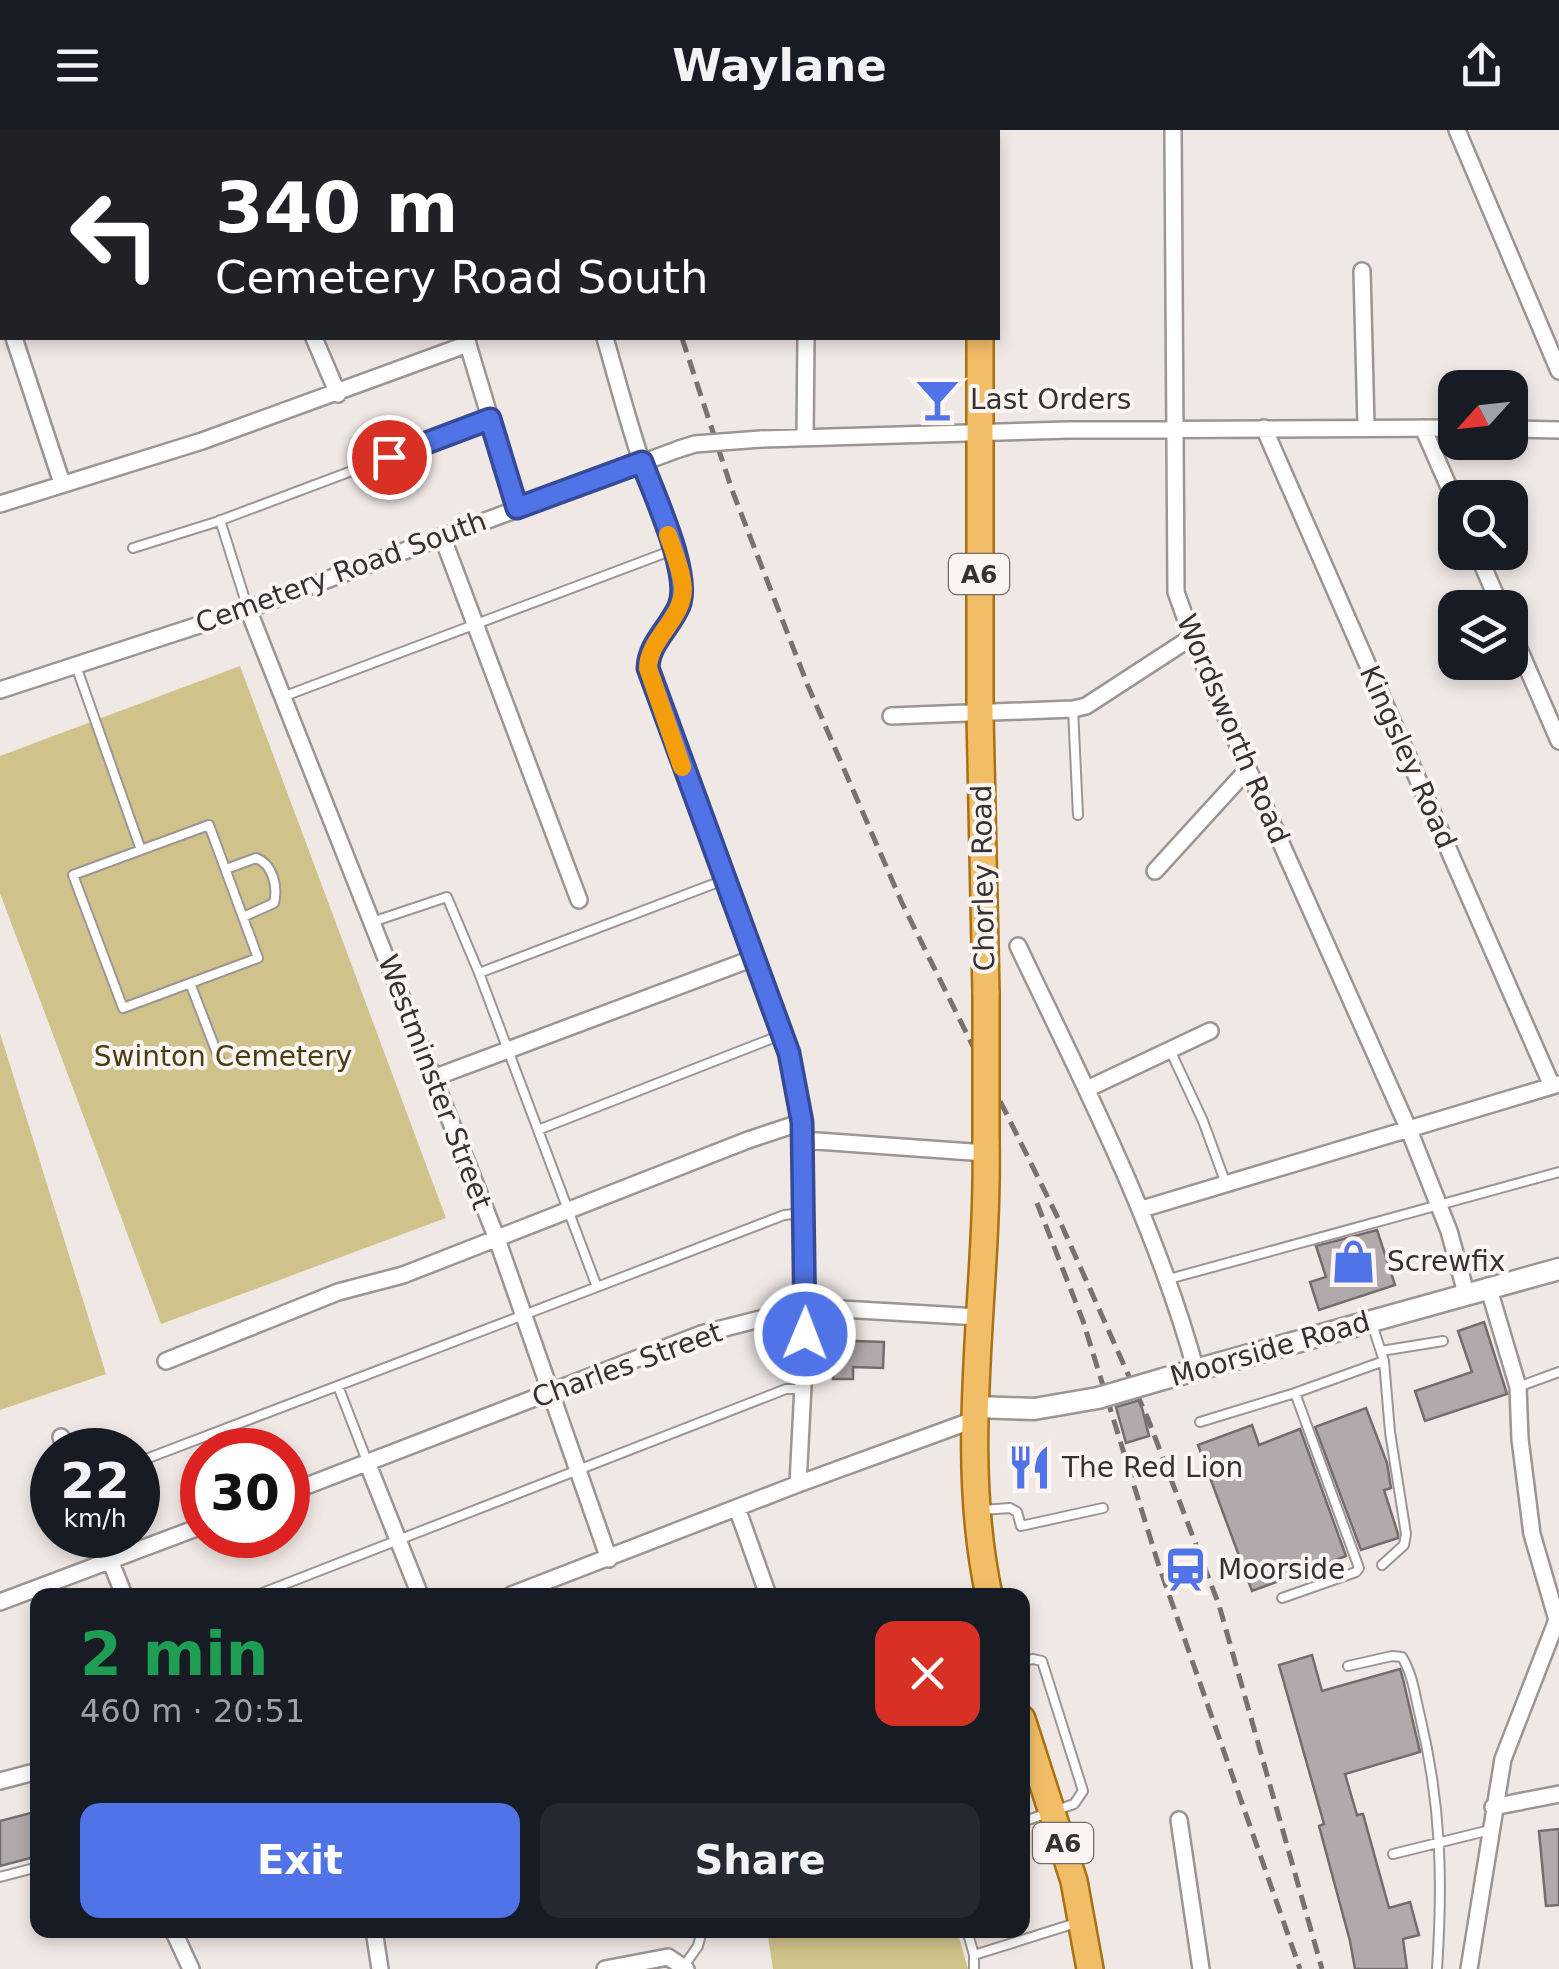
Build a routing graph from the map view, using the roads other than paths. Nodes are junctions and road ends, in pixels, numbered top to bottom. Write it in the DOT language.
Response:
graph roads {
  1 [pos="1172,130"];
  2 [pos="1457,130"];
  3 [pos="1362,271"];
  4 [pos="15,340"];
  5 [pos="315,340"];
  6 [pos="467,340"];
  7 [pos="606,340"];
  8 [pos="806,340"];
  9 [pos="980,340"];
  10 [pos="1559,371"];
  11 [pos="338,394"];
  12 [pos="490,419"];
  13 [pos="1366,426"];
  14 [pos="1264,428"];
  15 [pos="1423,428"];
  16 [pos="1438,428"];
  17 [pos="1528,429"];
  18 [pos="1172,430"];
  19 [pos="1559,430"];
  20 [pos="979,434"];
  21 [pos="805,436"];
  22 [pos="642,462"];
  23 [pos="1446,480"];
  24 [pos="62,482"];
  25 [pos="0,504"];
  26 [pos="517,508"];
  27 [pos="220,520"];
  28 [pos="442,536"];
  29 [pos="133,548"];
  30 [pos="673,550"];
  31 [pos="248,609"];
  32 [pos="477,624"];
  33 [pos="1192,637"];
  34 [pos="76,663"];
  35 [pos="1528,669"];
  36 [pos="0,690"];
  37 [pos="285,696"];
  38 [pos="1073,710"];
  39 [pos="980,714"];
  40 [pos="891,716"];
  41 [pos="1559,740"];
  42 [pos="1248,769"];
  43 [pos="1078,815"];
  44 [pos="142,850"];
  45 [pos="226,869"];
  46 [pos="1154,871"];
  47 [pos="724,880"];
  48 [pos="578,900"];
  49 [pos="243,916"];
  50 [pos="372,922"];
  51 [pos="1018,946"];
  52 [pos="754,958"];
  53 [pos="479,972"];
  54 [pos="190,983"];
  55 [pos="1210,1031"];
  56 [pos="782,1035"];
  57 [pos="508,1049"];
  58 [pos="1170,1050"];
  59 [pos="220,1061"];
  60 [pos="433,1078"];
  61 [pos="1555,1085"];
  62 [pos="1086,1089"];
  63 [pos="802,1122"];
  64 [pos="538,1130"];
  65 [pos="1408,1130"];
  66 [pos="803,1140"];
  67 [pos="986,1147"];
  68 [pos="1559,1172"];
  69 [pos="1226,1184"];
  70 [pos="1440,1207"];
  71 [pos="568,1209"];
  72 [pos="1142,1209"];
  73 [pos="804,1213"];
  74 [pos="497,1239"];
  75 [pos="1559,1269"];
  76 [pos="1169,1280"];
  77 [pos="1488,1286"];
  78 [pos="597,1287"];
  79 [pos="1466,1293"];
  80 [pos="807,1307"];
  81 [pos="524,1315"];
  82 [pos="980,1317"];
  83 [pos="1371,1320"];
  84 [pos="1444,1341"];
  85 [pos="1382,1356"];
  86 [pos="1196,1370"];
  87 [pos="1559,1372"];
  88 [pos="186,1373"];
  89 [pos="338,1386"];
  90 [pos="1518,1387"];
  91 [pos="802,1389"];
  92 [pos="552,1392"];
  93 [pos="1295,1393"];
  94 [pos="977,1413"];
  95 [pos="1200,1422"];
  96 [pos="160,1454"];
  97 [pos="367,1462"];
  98 [pos="578,1469"];
  99 [pos="310,1484"];
  100 [pos="798,1484"];
  101 [pos="737,1508"];
  102 [pos="1102,1508"];
  103 [pos="977,1510"];
  104 [pos="180,1535"];
  105 [pos="398,1540"];
  106 [pos="109,1558"];
  107 [pos="609,1558"];
  108 [pos="111,1562"];
  109 [pos="1382,1565"];
  110 [pos="39,1588"];
  111 [pos="121,1588"];
  112 [pos="275,1588"];
  113 [pos="417,1588"];
  114 [pos="530,1588"];
  115 [pos="766,1588"];
  116 [pos="987,1588"];
  117 [pos="30,1591"];
  118 [pos="1282,1598"];
  119 [pos="0,1602"];
  120 [pos="1030,1659"];
  121 [pos="1348,1666"];
  122 [pos="1030,1743"];
  123 [pos="30,1773"];
  124 [pos="0,1780"];
  125 [pos="1559,1794"];
  126 [pos="1494,1807"];
  127 [pos="1054,1812"];
  128 [pos="1030,1820"];
  129 [pos="1179,1820"];
  130 [pos="1490,1830"];
  131 [pos="1442,1842"];
  132 [pos="1392,1854"];
  133 [pos="30,1869"];
  134 [pos="0,1876"];
  135 [pos="1082,1922"];
  136 [pos="177,1938"];
  137 [pos="375,1938"];
  138 [pos="700,1938"];
  139 [pos="969,1938"];
  140 [pos="974,1956"];
  141 [pos="685,1968"];
  142 [pos="191,1969"];
  143 [pos="380,1969"];
  144 [pos="605,1969"];
  145 [pos="974,1969"];
  146 [pos="1090,1969"];
  147 [pos="1201,1969"];
  148 [pos="1437,1969"];
  149 [pos="1469,1969"];
  1 -- 18 [label="street, Wordsworth Road"];
  2 -- 10 [label="street"];
  3 -- 13 [label="street"];
  4 -- 24 [label="street"];
  5 -- 11 [label="street"];
  6 -- 11 [label="street"];
  6 -- 12 [label="street"];
  7 -- 22 [label="street"];
  8 -- 21 [label="street"];
  9 -- 20 [label="main road, Chorley Road / A6"];
  11 -- 24 [label="street"];
  12 -- 26 [label="street"];
  12 -- 27 [label="lane"];
  13 -- 14 [label="street, Cemetery Road South"];
  13 -- 15 [label="street, Cemetery Road South"];
  14 -- 18 [label="street, Cemetery Road South"];
  14 -- 61 [label="street, Kingsley Road"];
  15 -- 16 [label="street, Cemetery Road South"];
  15 -- 23 [label="street"];
  17 -- 19 [label="street"];
  18 -- 20 [label="street, Cemetery Road South"];
  18 -- 33 [label="street, Wordsworth Road"];
  20 -- 21 [label="street, Cemetery Road South"];
  20 -- 39 [label="main road, Chorley Road / A6"];
  21 -- 22 [label="street, Cemetery Road South, bridge"];
  22 -- 26 [label="street, Cemetery Road South"];
  22 -- 30 [label="street"];
  24 -- 25 [label="street"];
  26 -- 28 [label="street, Cemetery Road South"];
  27 -- 29 [label="lane"];
  27 -- 31 [label="lane"];
  28 -- 31 [label="street, Cemetery Road South"];
  28 -- 32 [label="street"];
  30 -- 32 [label="lane"];
  30 -- 47 [label="street"];
  31 -- 34 [label="street, Cemetery Road South"];
  31 -- 37 [label="street, Westminster Street"];
  32 -- 37 [label="lane"];
  32 -- 48 [label="street"];
  33 -- 38 [label="street"];
  33 -- 42 [label="street, Wordsworth Road"];
  34 -- 36 [label="street, Cemetery Road South"];
  34 -- 44 [label="lane"];
  35 -- 41 [label="street"];
  37 -- 50 [label="street, Westminster Street"];
  38 -- 39 [label="street"];
  38 -- 43 [label="lane"];
  39 -- 40 [label="street"];
  39 -- 67 [label="main road, Chorley Road / A6, bridge"];
  42 -- 46 [label="street"];
  42 -- 65 [label="street, Wordsworth Road"];
  44 -- 45 [label="lane"];
  44 -- 54 [label="lane"];
  45 -- 49 [label="lane"];
  45 -- 49 [label="lane"];
  47 -- 52 [label="street"];
  47 -- 53 [label="lane"];
  49 -- 54 [label="lane"];
  50 -- 53 [label="lane"];
  50 -- 60 [label="street, Westminster Street"];
  51 -- 62 [label="street"];
  52 -- 56 [label="street"];
  52 -- 57 [label="street"];
  53 -- 57 [label="lane"];
  54 -- 59 [label="lane"];
  55 -- 58 [label="street"];
  56 -- 63 [label="street"];
  56 -- 64 [label="lane"];
  57 -- 60 [label="street"];
  57 -- 64 [label="lane"];
  58 -- 62 [label="street"];
  58 -- 69 [label="lane"];
  60 -- 74 [label="street, Westminster Street"];
  61 -- 65 [label="street"];
  62 -- 72 [label="street"];
  63 -- 66 [label="street"];
  63 -- 71 [label="street"];
  64 -- 71 [label="lane"];
  65 -- 69 [label="street"];
  65 -- 70 [label="street, Wordsworth Road"];
  66 -- 67 [label="street"];
  66 -- 73 [label="street"];
  67 -- 82 [label="main road, Chorley Road / A6"];
  68 -- 70 [label="lane"];
  69 -- 72 [label="street"];
  70 -- 76 [label="lane"];
  70 -- 79 [label="street, Wordsworth Road"];
  71 -- 74 [label="street"];
  71 -- 78 [label="lane"];
  72 -- 76 [label="street"];
  73 -- 78 [label="lane"];
  73 -- 80 [label="street"];
  74 -- 81 [label="street, Westminster Street"];
  74 -- 88 [label="street"];
  75 -- 77 [label="street, Moorside Road"];
  76 -- 86 [label="street"];
  77 -- 79 [label="street, Moorside Road"];
  77 -- 90 [label="street"];
  78 -- 81 [label="lane"];
  79 -- 83 [label="street, Moorside Road"];
  80 -- 82 [label="street, Charles Street"];
  80 -- 91 [label="street"];
  80 -- 92 [label="street, Charles Street"];
  81 -- 89 [label="lane"];
  81 -- 92 [label="street, Westminster Street"];
  82 -- 94 [label="main road, Chorley Road / A6"];
  83 -- 85 [label="lane"];
  83 -- 86 [label="street, Moorside Road"];
  84 -- 85 [label="lane"];
  85 -- 93 [label="lane"];
  85 -- 109 [label="lane"];
  86 -- 94 [label="street, Moorside Road, bridge"];
  87 -- 90 [label="lane"];
  89 -- 96 [label="lane"];
  89 -- 97 [label="lane"];
  90 -- 126 [label="street"];
  91 -- 98 [label="lane"];
  91 -- 100 [label="street"];
  92 -- 97 [label="street, Charles Street"];
  92 -- 98 [label="street, Westminster Street"];
  93 -- 95 [label="lane"];
  93 -- 118 [label="lane"];
  94 -- 100 [label="street"];
  94 -- 103 [label="main road, A6"];
  97 -- 99 [label="street, Charles Street"];
  97 -- 105 [label="street"];
  98 -- 105 [label="lane"];
  98 -- 107 [label="street, Westminster Street"];
  100 -- 101 [label="street"];
  101 -- 107 [label="street"];
  101 -- 115 [label="street"];
  102 -- 103 [label="lane"];
  103 -- 116 [label="main road, A6"];
  104 -- 108 [label="street"];
  105 -- 112 [label="lane"];
  105 -- 113 [label="street"];
  106 -- 108 [label="street"];
  107 -- 114 [label="street"];
  108 -- 110 [label="street"];
  108 -- 111 [label="street"];
  117 -- 119 [label="street"];
  120 -- 127 [label="lane"];
  121 -- 131 [label="lane"];
  122 -- 127 [label="main road, A6"];
  123 -- 124 [label="street"];
  125 -- 126 [label="street"];
  126 -- 130 [label="street"];
  127 -- 128 [label="lane"];
  127 -- 135 [label="main road, A6"];
  129 -- 147 [label="street"];
  130 -- 131 [label="lane"];
  130 -- 149 [label="street"];
  131 -- 132 [label="lane"];
  131 -- 148 [label="lane"];
  133 -- 134 [label="lane"];
  135 -- 140 [label="lane"];
  135 -- 146 [label="main road, A6"];
  136 -- 142 [label="street"];
  137 -- 143 [label="street"];
  138 -- 141 [label="lane"];
  139 -- 140 [label="lane"];
  140 -- 145 [label="lane"];
  141 -- 144 [label="street"];
}
